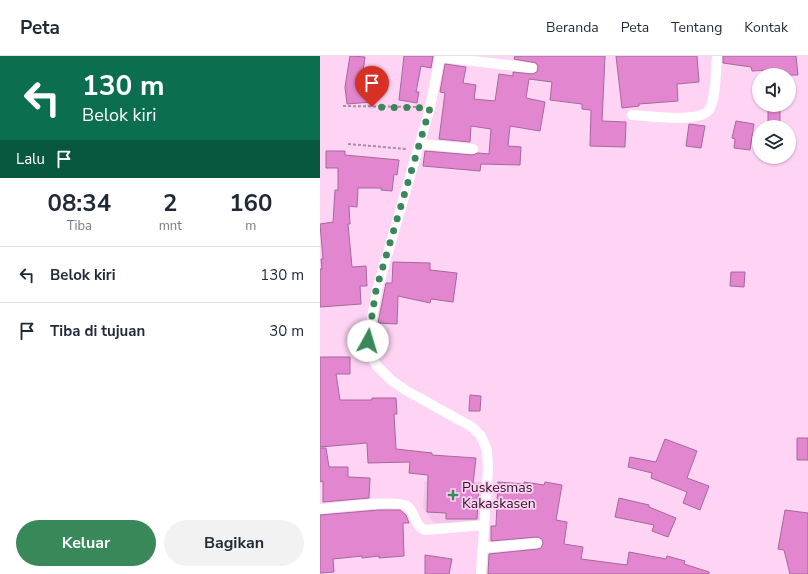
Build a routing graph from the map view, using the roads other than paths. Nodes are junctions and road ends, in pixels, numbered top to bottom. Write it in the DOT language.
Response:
graph roads {
  1 [pos="440,56"];
  2 [pos="717,56"];
  3 [pos="532,68"];
  4 [pos="632,115"];
  5 [pos="419,147"];
  6 [pos="473,149"];
  7 [pos="320,509"];
  8 [pos="484,525"];
  9 [pos="537,543"];
  10 [pos="483,548"];
  11 [pos="482,574"];
  1 -- 3 [label="street"];
  1 -- 5 [label="street"];
  2 -- 4 [label="street"];
  5 -- 6 [label="street"];
  5 -- 8 [label="street"];
  7 -- 8 [label="street"];
  8 -- 10 [label="street"];
  9 -- 10 [label="street"];
  10 -- 11 [label="street"];
}
